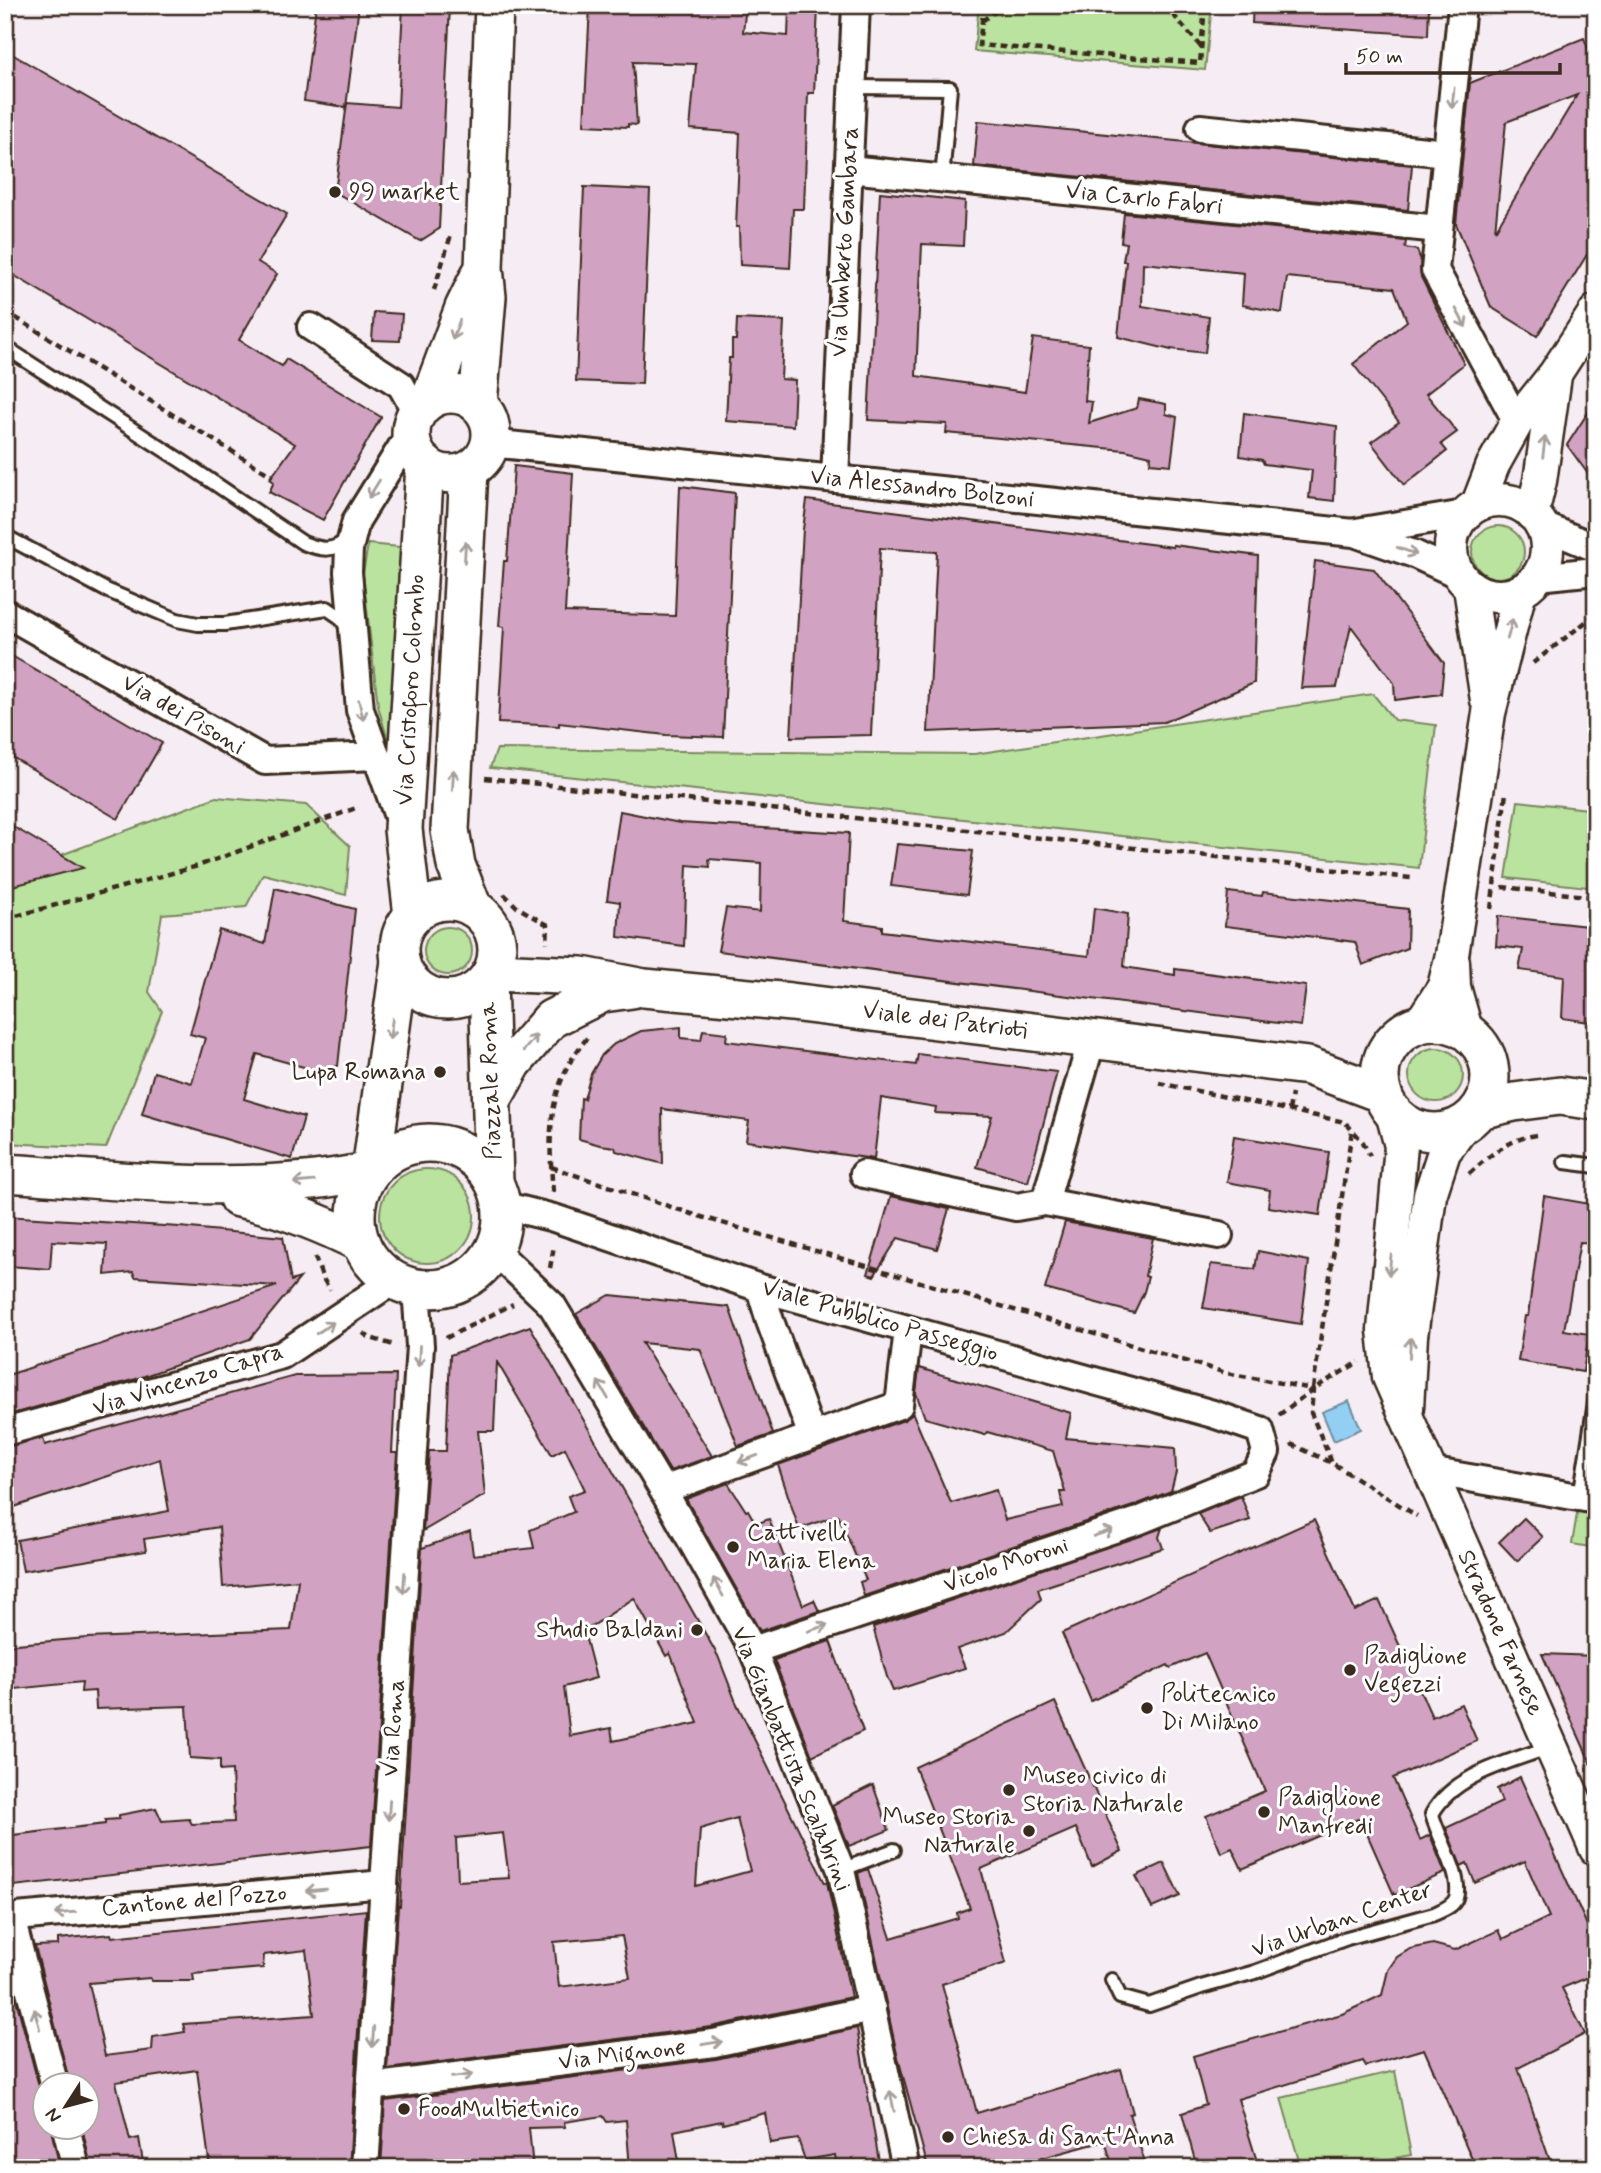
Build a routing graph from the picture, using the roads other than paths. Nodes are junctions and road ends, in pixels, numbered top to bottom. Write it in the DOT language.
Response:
graph roads {
  1 [pos="494,5"];
  2 [pos="856,5"];
  3 [pos="1462,5"];
  4 [pos="852,87"];
  5 [pos="1200,128"];
  6 [pos="1447,153"];
  7 [pos="849,169"];
  8 [pos="942,179"];
  9 [pos="1439,229"];
  10 [pos="484,268"];
  11 [pos="1596,312"];
  12 [pos="311,327"];
  13 [pos="5,347"];
  14 [pos="1555,374"];
  15 [pos="478,404"];
  16 [pos="1517,422"];
  17 [pos="420,427"];
  18 [pos="480,456"];
  19 [pos="835,479"];
  20 [pos="1472,509"];
  21 [pos="1536,519"];
  22 [pos="1354,533"];
  23 [pos="351,534"];
  24 [pos="5,536"];
  25 [pos="1596,548"];
  26 [pos="1596,571"];
  27 [pos="1464,581"];
  28 [pos="1529,584"];
  29 [pos="5,613"];
  30 [pos="353,641"];
  31 [pos="1489,713"];
  32 [pos="376,757"];
  33 [pos="403,829"];
  34 [pos="489,910"];
  35 [pos="413,916"];
  36 [pos="1452,955"];
  37 [pos="400,961"];
  38 [pos="490,975"];
  39 [pos="582,976"];
  40 [pos="644,988"];
  41 [pos="1420,1024"];
  42 [pos="1092,1039"];
  43 [pos="1476,1045"];
  44 [pos="1388,1050"];
  45 [pos="1308,1066"];
  46 [pos="1560,1096"];
  47 [pos="492,1100"];
  48 [pos="1387,1101"];
  49 [pos="1596,1101"];
  50 [pos="1473,1115"];
  51 [pos="1565,1162"];
  52 [pos="1596,1166"];
  53 [pos="371,1171"];
  54 [pos="5,1173"];
  55 [pos="864,1174"];
  56 [pos="182,1185"];
  57 [pos="498,1193"];
  58 [pos="1045,1202"];
  59 [pos="1219,1235"];
  60 [pos="361,1243"];
  61 [pos="494,1250"];
  62 [pos="405,1284"];
  63 [pos="760,1288"];
  64 [pos="908,1329"];
  65 [pos="1596,1396"];
  66 [pos="1406,1416"];
  67 [pos="5,1432"];
  68 [pos="812,1436"];
  69 [pos="1429,1471"];
  70 [pos="1256,1473"];
  71 [pos="663,1490"];
  72 [pos="1588,1499"];
  73 [pos="753,1650"];
  74 [pos="1550,1747"];
  75 [pos="1596,1849"];
  76 [pos="894,1850"];
  77 [pos="841,1871"];
  78 [pos="384,1884"];
  79 [pos="8,1918"];
  80 [pos="1112,1980"];
  81 [pos="872,2009"];
  82 [pos="51,2072"];
  83 [pos="370,2087"];
  84 [pos="69,2142"];
  85 [pos="76,2168"];
  86 [pos="365,2168"];
  87 [pos="906,2168"];
  1 -- 10 [label="main road, Via Cristoforo Colombo"];
  2 -- 4 [label="street, Via Umberto Gambara"];
  3 -- 6 [label="street, one-way"];
  4 -- 7 [label="street, Via Umberto Gambara"];
  4 -- 8 [label="lane"];
  5 -- 6 [label="street"];
  6 -- 9 [label="street"];
  7 -- 8 [label="street, Via Carlo Fabri"];
  7 -- 19 [label="street, Via Umberto Gambara"];
  8 -- 9 [label="street, Via Carlo Fabri"];
  9 -- 16 [label="street, one-way"];
  10 -- 15 [label="main road, Via Cristoforo Colombo"];
  10 -- 17 [label="main road, Via Cristoforo Colombo, one-way"];
  11 -- 14 [label="street"];
  12 -- 17 [label="street"];
  13 -- 23 [label="lane"];
  14 -- 16 [label="street"];
  21 -- 14 [label="street, one-way"];
  15 -- 17 [label="main road"];
  15 -- 18 [label="main road"];
  16 -- 20 [label="street"];
  17 -- 18 [label="main road"];
  17 -- 23 [label="street, one-way"];
  17 -- 33 [label="main road, Via Cristoforo Colombo"];
  18 -- 19 [label="street, Via Alessandro Bolzoni"];
  34 -- 18 [label="main road, Via Cristoforo Colombo, one-way"];
  19 -- 22 [label="street, Via Alessandro Bolzoni"];
  20 -- 21 [label="street"];
  20 -- 22 [label="street, Via Alessandro Bolzoni"];
  20 -- 27 [label="street"];
  21 -- 25 [label="street"];
  21 -- 28 [label="street"];
  22 -- 27 [label="street, Via Alessandro Bolzoni, one-way"];
  23 -- 30 [label="street"];
  24 -- 30 [label="lane"];
  26 -- 28 [label="street"];
  27 -- 28 [label="street"];
  27 -- 31 [label="street"];
  31 -- 28 [label="street, one-way"];
  29 -- 32 [label="street, Via dei Pisoni"];
  30 -- 32 [label="street, one-way"];
  31 -- 36 [label="street"];
  32 -- 33 [label="street"];
  33 -- 35 [label="main road, Via Cristoforo Colombo"];
  34 -- 35 [label="main road"];
  34 -- 38 [label="main road, Piazzale Roma"];
  34 -- 39 [label="main road, Viale dei Patrioti"];
  35 -- 37 [label="main road"];
  36 -- 41 [label="street"];
  36 -- 43 [label="street"];
  37 -- 38 [label="main road, Piazzale Roma"];
  37 -- 53 [label="main road, one-way"];
  38 -- 39 [label="main road, Viale dei Patrioti"];
  38 -- 47 [label="main road, Piazzale Roma"];
  39 -- 40 [label="main road, Viale dei Patrioti"];
  40 -- 42 [label="main road, Viale dei Patrioti"];
  47 -- 40 [label="main road, one-way"];
  41 -- 43 [label="main road"];
  41 -- 44 [label="main road"];
  42 -- 45 [label="main road, Viale dei Patrioti"];
  42 -- 58 [label="street"];
  43 -- 46 [label="main road"];
  43 -- 50 [label="main road"];
  44 -- 45 [label="main road, Viale dei Patrioti"];
  44 -- 48 [label="main road"];
  45 -- 48 [label="main road, Viale dei Patrioti"];
  46 -- 49 [label="main road"];
  46 -- 50 [label="main road"];
  47 -- 57 [label="main road, Piazzale Roma"];
  48 -- 50 [label="main road"];
  48 -- 66 [label="street, Stradone Farnese, one-way"];
  66 -- 50 [label="street, Stradone Farnese, one-way"];
  51 -- 52 [label="lane"];
  53 -- 56 [label="main road, one-way"];
  53 -- 57 [label="main road, Piazzale Roma"];
  53 -- 60 [label="main road, Piazzale Roma"];
  54 -- 56 [label="main road"];
  55 -- 58 [label="street"];
  56 -- 60 [label="main road"];
  57 -- 61 [label="main road, Piazzale Roma"];
  57 -- 63 [label="street, Viale Pubblico Passeggio"];
  58 -- 59 [label="street"];
  60 -- 62 [label="main road"];
  61 -- 62 [label="main road"];
  71 -- 61 [label="street, Via Gianbattista Scalabrini, one-way"];
  67 -- 62 [label="street, Via Vincenzo Capra, one-way"];
  62 -- 78 [label="street, Via Roma, one-way"];
  63 -- 64 [label="street, Viale Pubblico Passeggio"];
  63 -- 68 [label="street"];
  64 -- 68 [label="street"];
  64 -- 70 [label="street, Viale Pubblico Passeggio"];
  65 -- 72 [label="lane"];
  66 -- 69 [label="street, Stradone Farnese"];
  68 -- 71 [label="street, one-way"];
  69 -- 72 [label="street"];
  69 -- 74 [label="street, Stradone Farnese"];
  73 -- 70 [label="street, Vicolo Moroni, one-way"];
  73 -- 71 [label="street, Via Gianbattista Scalabrini, one-way"];
  73 -- 77 [label="street, Via Gianbattista Scalabrini"];
  74 -- 75 [label="street, Stradone Farnese"];
  74 -- 80 [label="lane, Via Urban Center"];
  76 -- 77 [label="lane"];
  77 -- 81 [label="street, Via Gianbattista Scalabrini"];
  78 -- 79 [label="street, Cantone del Pozzo, one-way"];
  78 -- 83 [label="street, Via Roma, one-way"];
  82 -- 79 [label="street, one-way"];
  83 -- 81 [label="street, Via Mignone, one-way"];
  87 -- 81 [label="street, Via Gianbattista Scalabrini, one-way"];
  83 -- 86 [label="street, Via Roma"];
  84 -- 85 [label="street"];
}
